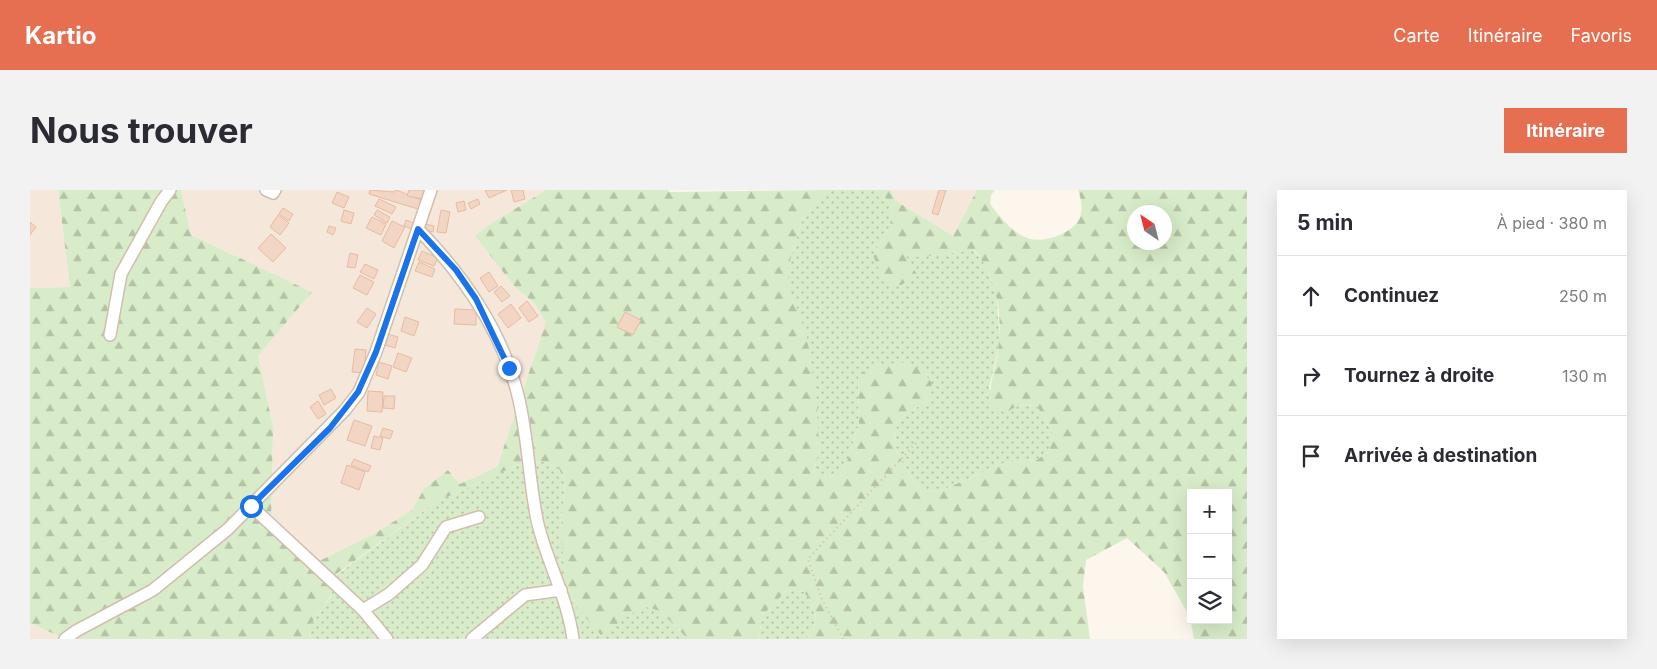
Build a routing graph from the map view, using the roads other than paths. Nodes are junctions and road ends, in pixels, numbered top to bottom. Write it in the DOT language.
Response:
graph roads {
  1 [pos="170,190"];
  2 [pos="266,190"];
  3 [pos="275,190"];
  4 [pos="430,190"];
  5 [pos="418,229"];
  6 [pos="110,335"];
  7 [pos="251,506"];
  8 [pos="479,517"];
  9 [pos="561,590"];
  10 [pos="363,610"];
  11 [pos="65,639"];
  12 [pos="386,639"];
  13 [pos="472,639"];
  14 [pos="573,639"];
  1 -- 6 [label="street"];
  2 -- 3 [label="street"];
  4 -- 5 [label="street"];
  5 -- 7 [label="street"];
  5 -- 9 [label="street"];
  7 -- 10 [label="street"];
  7 -- 11 [label="street"];
  8 -- 10 [label="street"];
  9 -- 13 [label="street"];
  9 -- 14 [label="street"];
  10 -- 12 [label="street"];
}
